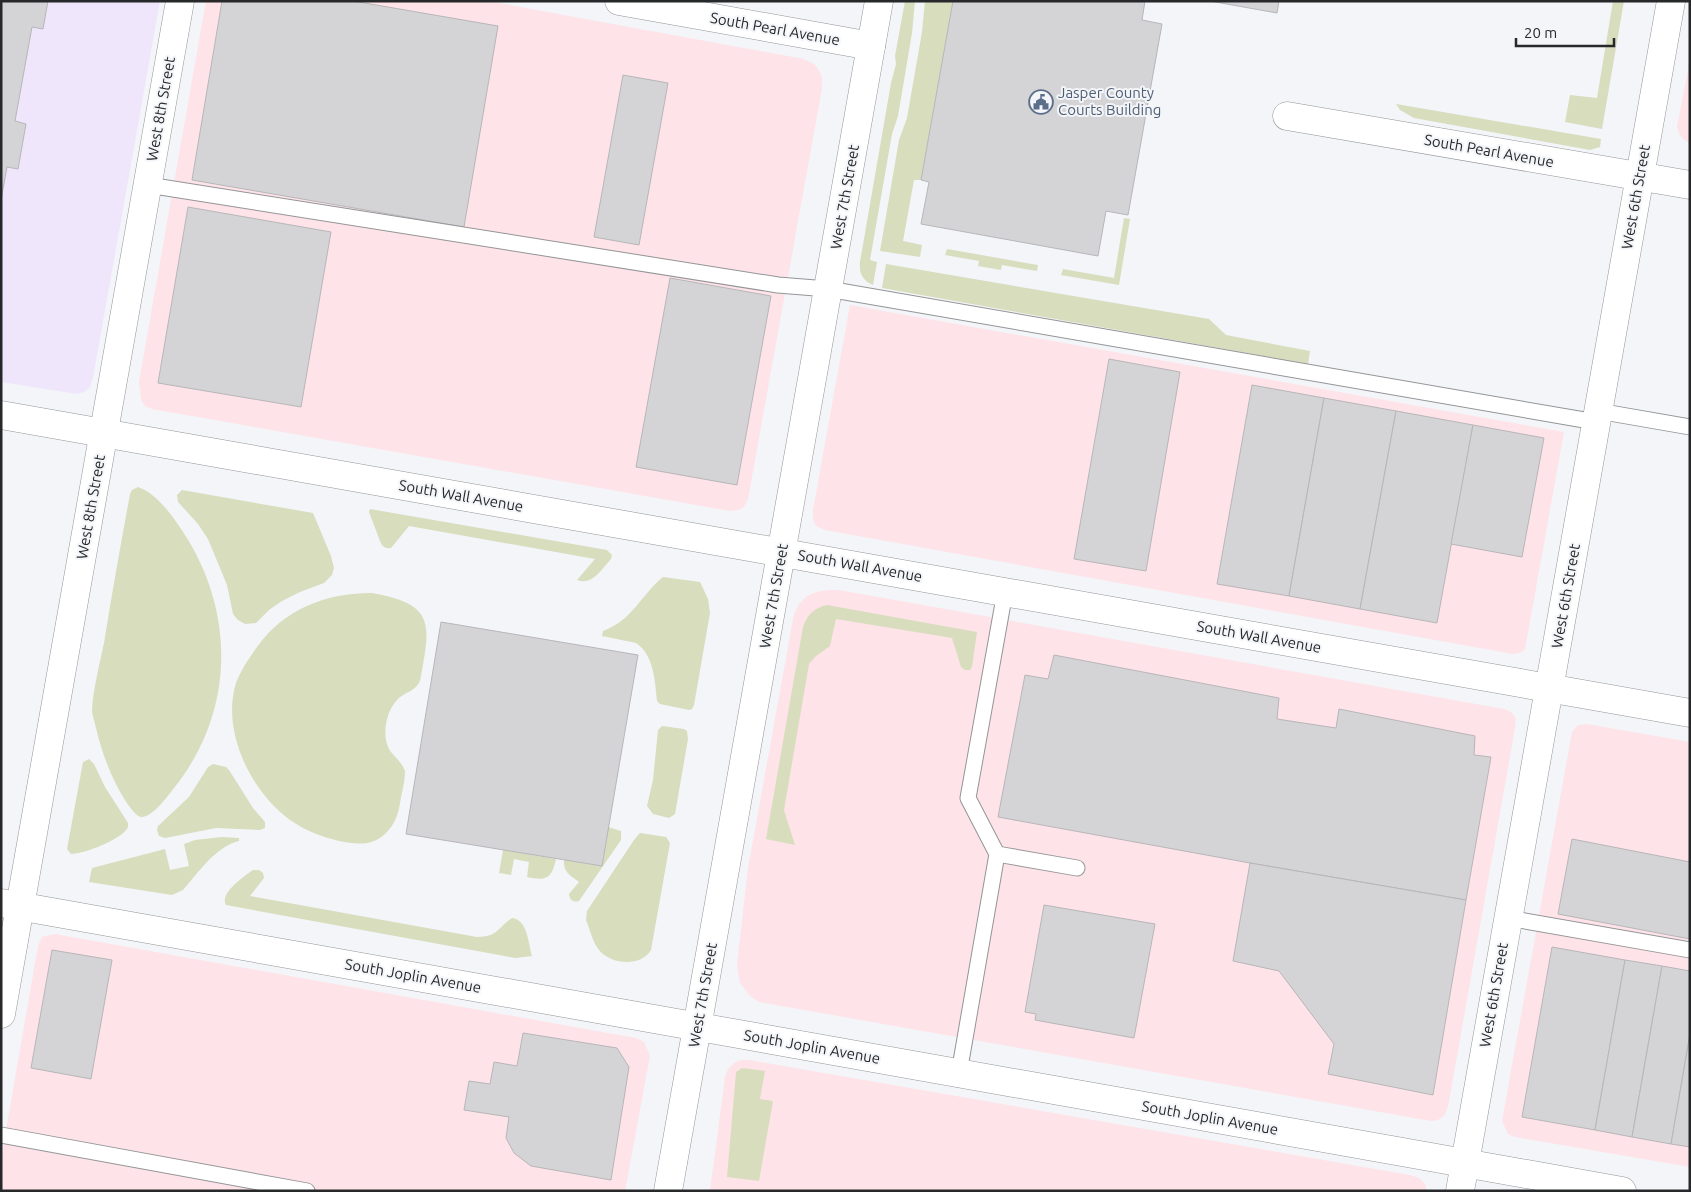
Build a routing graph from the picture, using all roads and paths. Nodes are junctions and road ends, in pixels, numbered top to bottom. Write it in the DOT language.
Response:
graph roads {
  1 [pos="180,1"];
  2 [pos="619,1"];
  3 [pos="879,1"];
  4 [pos="1670,1"];
  5 [pos="871,46"];
  6 [pos="1287,116"];
  7 [pos="1640,177"];
  8 [pos="148,185"];
  9 [pos="1690,185"];
  10 [pos="828,289"];
  11 [pos="1,415"];
  12 [pos="1597,416"];
  13 [pos="1690,427"];
  14 [pos="104,433"];
  15 [pos="782,553"];
  16 [pos="1005,592"];
  17 [pos="1550,688"];
  18 [pos="1690,713"];
  19 [pos="997,854"];
  20 [pos="1077,868"];
  21 [pos="11,905"];
  22 [pos="1508,918"];
  23 [pos="1690,950"];
  24 [pos="1,1014"];
  25 [pos="697,1027"];
  26 [pos="959,1073"];
  27 [pos="1,1135"];
  28 [pos="1465,1163"];
  29 [pos="307,1191"];
  30 [pos="668,1191"];
  31 [pos="1460,1191"];
  32 [pos="1622,1191"];
  1 -- 8 [label="street, West 8th Street"];
  2 -- 5 [label="street, South Pearl Avenue"];
  3 -- 5 [label="street, West 7th Street"];
  4 -- 7 [label="street, West 6th Street"];
  5 -- 10 [label="street, West 7th Street"];
  6 -- 7 [label="street, South Pearl Avenue"];
  7 -- 9 [label="street, South Pearl Avenue"];
  7 -- 12 [label="street, West 6th Street"];
  8 -- 10 [label="lane"];
  8 -- 14 [label="street, West 8th Street"];
  10 -- 12 [label="lane"];
  10 -- 15 [label="street, West 7th Street"];
  11 -- 14 [label="street, South Wall Avenue"];
  12 -- 13 [label="lane"];
  12 -- 17 [label="street, West 6th Street"];
  14 -- 15 [label="street, South Wall Avenue"];
  14 -- 21 [label="street, West 8th Street"];
  15 -- 16 [label="street, South Wall Avenue"];
  15 -- 25 [label="street, West 7th Street"];
  16 -- 17 [label="street, South Wall Avenue"];
  16 -- 19 [label="lane"];
  17 -- 18 [label="street, South Wall Avenue"];
  17 -- 22 [label="street, West 6th Street"];
  19 -- 20 [label="lane"];
  19 -- 26 [label="lane"];
  21 -- 24 [label="street, West 8th Street"];
  21 -- 25 [label="street, South Joplin Avenue"];
  22 -- 23 [label="lane"];
  22 -- 28 [label="street, West 6th Street"];
  25 -- 26 [label="street, South Joplin Avenue"];
  25 -- 30 [label="street, West 7th Street"];
  26 -- 28 [label="street, South Joplin Avenue"];
  27 -- 29 [label="lane"];
  28 -- 31 [label="street, West 6th Street"];
  28 -- 32 [label="street, South Joplin Avenue"];
}
